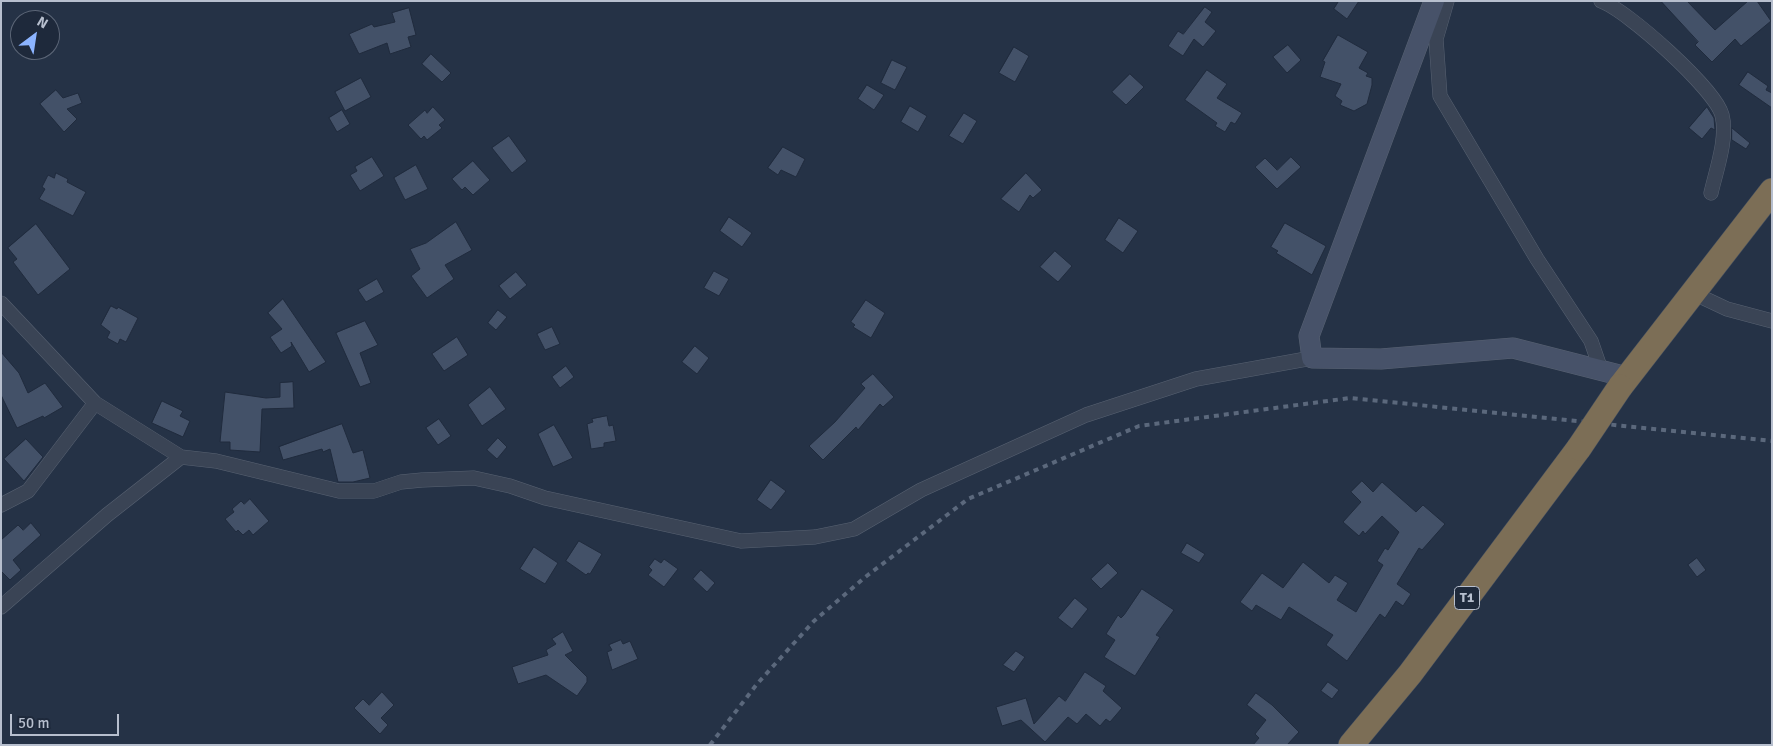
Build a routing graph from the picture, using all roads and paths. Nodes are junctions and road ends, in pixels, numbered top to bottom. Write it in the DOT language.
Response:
graph roads {
  1 [pos="1434,1"];
  2 [pos="1447,1"];
  3 [pos="1601,1"];
  4 [pos="1772,191"];
  5 [pos="1711,193"];
  6 [pos="1693,293"];
  7 [pos="1,303"];
  8 [pos="1772,321"];
  9 [pos="1312,358"];
  10 [pos="1601,370"];
  11 [pos="1624,382"];
  12 [pos="95,402"];
  13 [pos="181,457"];
  14 [pos="1,505"];
  15 [pos="1,606"];
  16 [pos="1351,745"];
  1 -- 9 [label="street"];
  2 -- 10 [label="street"];
  3 -- 5 [label="street"];
  4 -- 6 [label="highway, T1"];
  6 -- 8 [label="street"];
  6 -- 11 [label="highway, T1"];
  7 -- 12 [label="street"];
  9 -- 10 [label="street"];
  9 -- 13 [label="street"];
  10 -- 11 [label="street"];
  11 -- 16 [label="highway, T1, bridge"];
  12 -- 13 [label="street"];
  12 -- 14 [label="street"];
  13 -- 15 [label="street"];
}
